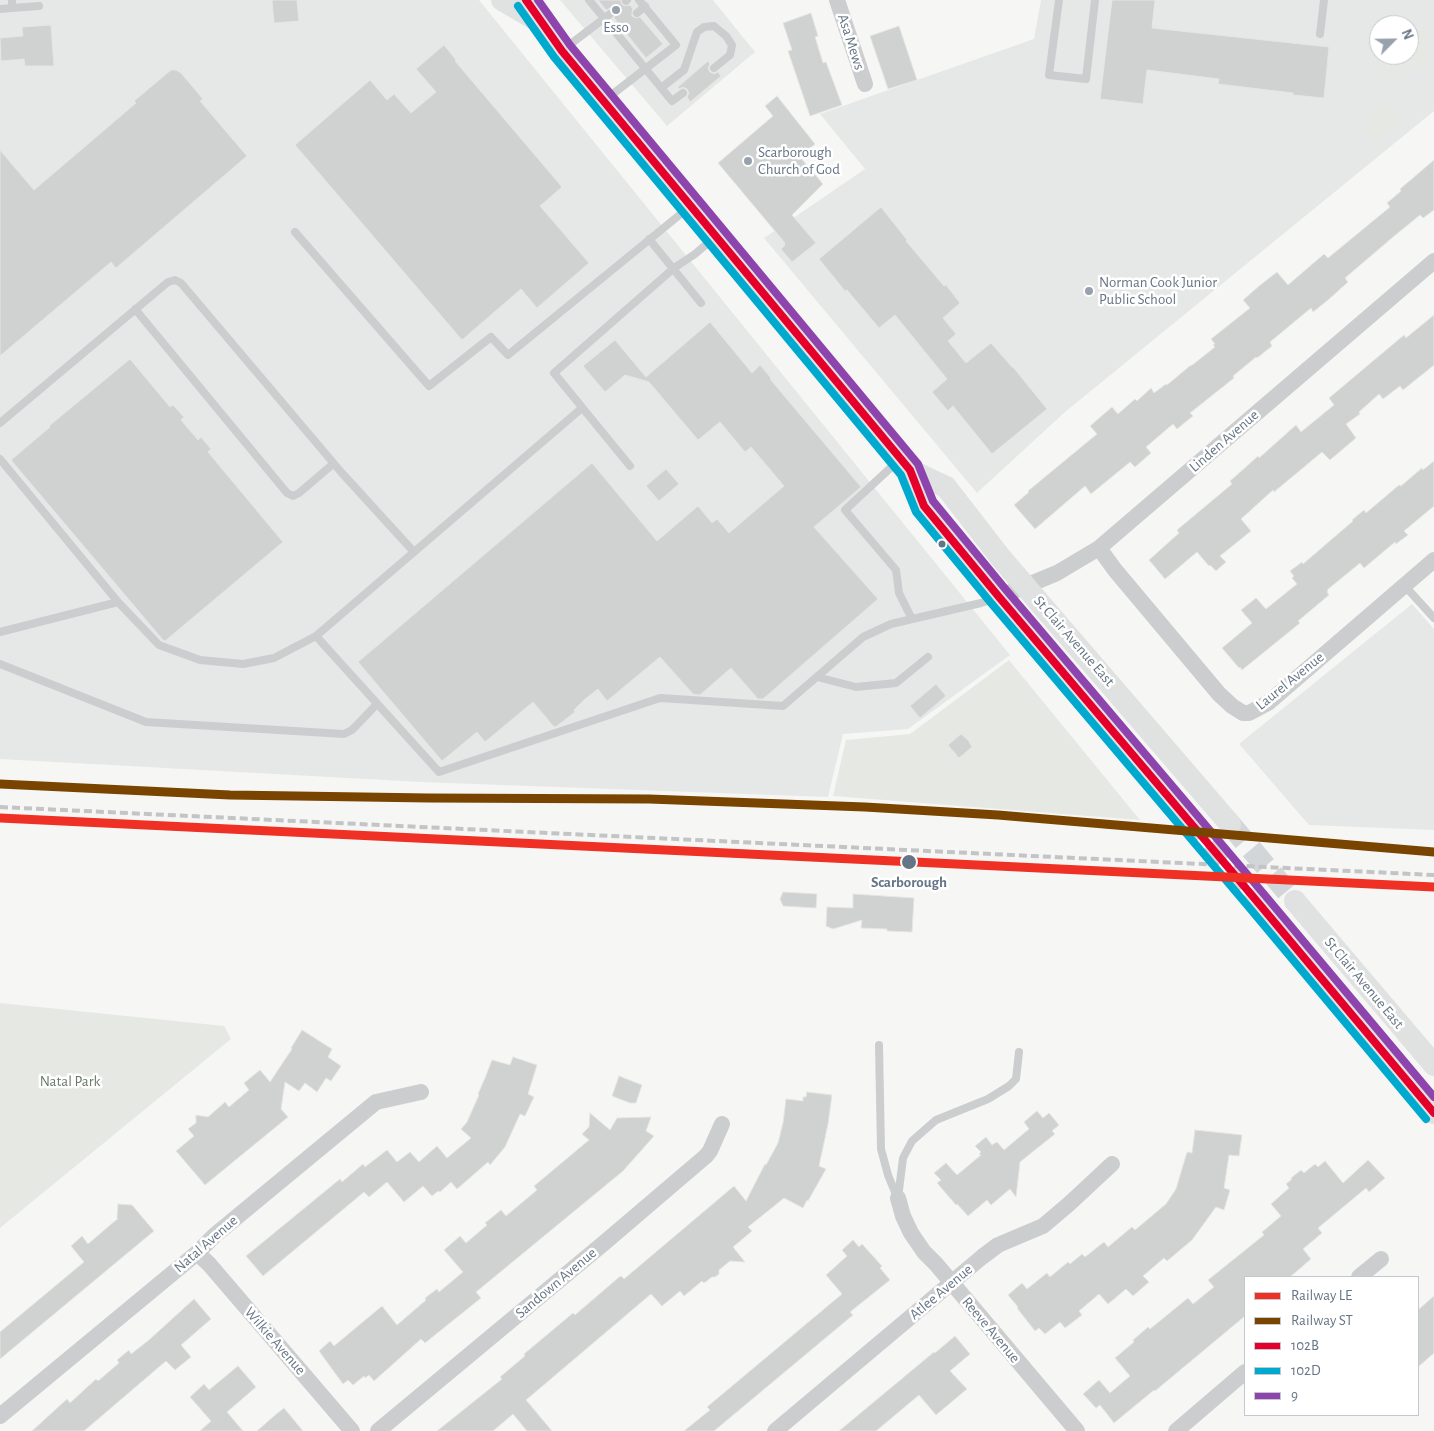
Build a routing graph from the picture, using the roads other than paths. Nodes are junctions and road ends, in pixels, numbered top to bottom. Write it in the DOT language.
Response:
graph roads {
  1 [pos="502,0"];
  2 [pos="526,0"];
  3 [pos="589,0"];
  4 [pos="837,0"];
  5 [pos="1059,0"];
  6 [pos="1095,0"];
  7 [pos="1324,0"];
  8 [pos="642,3"];
  9 [pos="12,4"];
  10 [pos="39,6"];
  11 [pos="0,9"];
  12 [pos="637,13"];
  13 [pos="607,16"];
  14 [pos="656,20"];
  15 [pos="540,22"];
  16 [pos="648,27"];
  17 [pos="1320,34"];
  18 [pos="668,35"];
  19 [pos="661,42"];
  20 [pos="562,51"];
  21 [pos="714,68"];
  22 [pos="646,69"];
  23 [pos="865,84"];
  24 [pos="661,88"];
  25 [pos="683,92"];
  26 [pos="604,101"];
  27 [pos="692,205"];
  28 [pos="295,232"];
  29 [pos="717,236"];
  30 [pos="650,239"];
  31 [pos="1434,261"];
  32 [pos="674,268"];
  33 [pos="701,303"];
  34 [pos="135,309"];
  35 [pos="582,408"];
  36 [pos="0,423"];
  37 [pos="0,459"];
  38 [pos="333,464"];
  39 [pos="906,464"];
  40 [pos="630,466"];
  41 [pos="1099,548"];
  42 [pos="414,552"];
  43 [pos="1434,560"];
  44 [pos="1404,585"];
  45 [pos="1026,586"];
  46 [pos="999,597"];
  47 [pos="118,602"];
  48 [pos="1434,618"];
  49 [pos="912,619"];
  50 [pos="0,632"];
  51 [pos="316,636"];
  52 [pos="928,657"];
  53 [pos="0,664"];
  54 [pos="817,676"];
  55 [pos="377,704"];
  56 [pos="1187,820"];
  57 [pos="1230,824"];
  58 [pos="1255,899"];
  59 [pos="1295,900"];
  60 [pos="879,1046"];
  61 [pos="1019,1052"];
  62 [pos="1434,1065"];
  63 [pos="421,1092"];
  64 [pos="1434,1113"];
  65 [pos="722,1124"];
  66 [pos="1112,1164"];
  67 [pos="898,1198"];
  68 [pos="197,1253"];
  69 [pos="1381,1259"];
  70 [pos="1360,1276"];
  71 [pos="952,1283"];
  72 [pos="1244,1373"];
  73 [pos="0,1416"];
  74 [pos="352,1431"];
  75 [pos="378,1431"];
  76 [pos="776,1431"];
  77 [pos="1077,1431"];
  78 [pos="1176,1431"];
  1 -- 15 [label="main road, St Clair Avenue East"];
  2 -- 15 [label="main road, St Clair Avenue East"];
  3 -- 13 [label="lane"];
  4 -- 23 [label="street, Asa Mews"];
  5 -- 6 [label="lane"];
  7 -- 17 [label="lane"];
  8 -- 12 [label="lane"];
  8 -- 14 [label="lane"];
  9 -- 10 [label="lane"];
  9 -- 11 [label="lane"];
  13 -- 20 [label="lane"];
  13 -- 22 [label="lane"];
  14 -- 16 [label="lane"];
  14 -- 18 [label="lane"];
  15 -- 20 [label="main road, St Clair Avenue East"];
  18 -- 19 [label="lane"];
  18 -- 22 [label="lane"];
  20 -- 26 [label="main road, St Clair Avenue East"];
  21 -- 24 [label="lane"];
  22 -- 24 [label="lane"];
  22 -- 26 [label="lane"];
  24 -- 25 [label="lane"];
  26 -- 27 [label="main road, St Clair Avenue East"];
  27 -- 29 [label="main road, St Clair Avenue East"];
  27 -- 30 [label="lane"];
  28 -- 30 [label="lane"];
  29 -- 32 [label="lane"];
  29 -- 39 [label="main road, St Clair Avenue East"];
  30 -- 32 [label="lane"];
  31 -- 41 [label="street, Linden Avenue"];
  32 -- 33 [label="lane"];
  32 -- 35 [label="lane"];
  34 -- 36 [label="lane"];
  34 -- 38 [label="lane"];
  34 -- 38 [label="lane"];
  35 -- 40 [label="lane"];
  35 -- 42 [label="lane"];
  37 -- 47 [label="lane"];
  38 -- 42 [label="lane"];
  39 -- 45 [label="main road, St Clair Avenue East"];
  39 -- 46 [label="main road, St Clair Avenue East"];
  39 -- 49 [label="lane"];
  41 -- 44 [label="street, Laurel Avenue"];
  41 -- 45 [label="street, Linden Avenue"];
  42 -- 51 [label="lane"];
  43 -- 44 [label="street, Laurel Avenue"];
  44 -- 48 [label="lane"];
  45 -- 46 [label="street, Linden Avenue"];
  45 -- 57 [label="main road, St Clair Avenue East"];
  46 -- 49 [label="lane"];
  46 -- 56 [label="main road, St Clair Avenue East"];
  47 -- 50 [label="lane"];
  47 -- 51 [label="lane"];
  49 -- 54 [label="lane"];
  51 -- 55 [label="lane"];
  52 -- 54 [label="lane"];
  53 -- 55 [label="lane"];
  54 -- 55 [label="lane"];
  58 -- 64 [label="main road, St Clair Avenue East"];
  59 -- 62 [label="main road, St Clair Avenue East"];
  60 -- 67 [label="lane"];
  61 -- 67 [label="lane"];
  63 -- 68 [label="street, Natal Avenue"];
  65 -- 75 [label="street, Sandown Avenue"];
  66 -- 71 [label="street, Atlee Avenue"];
  67 -- 71 [label="street, Reeve Avenue"];
  68 -- 73 [label="street, Natal Avenue"];
  68 -- 74 [label="street, Wilkie Avenue"];
  69 -- 70 [label="street"];
  71 -- 76 [label="street, Atlee Avenue"];
  71 -- 77 [label="street, Reeve Avenue"];
  72 -- 78 [label="street"];
}
